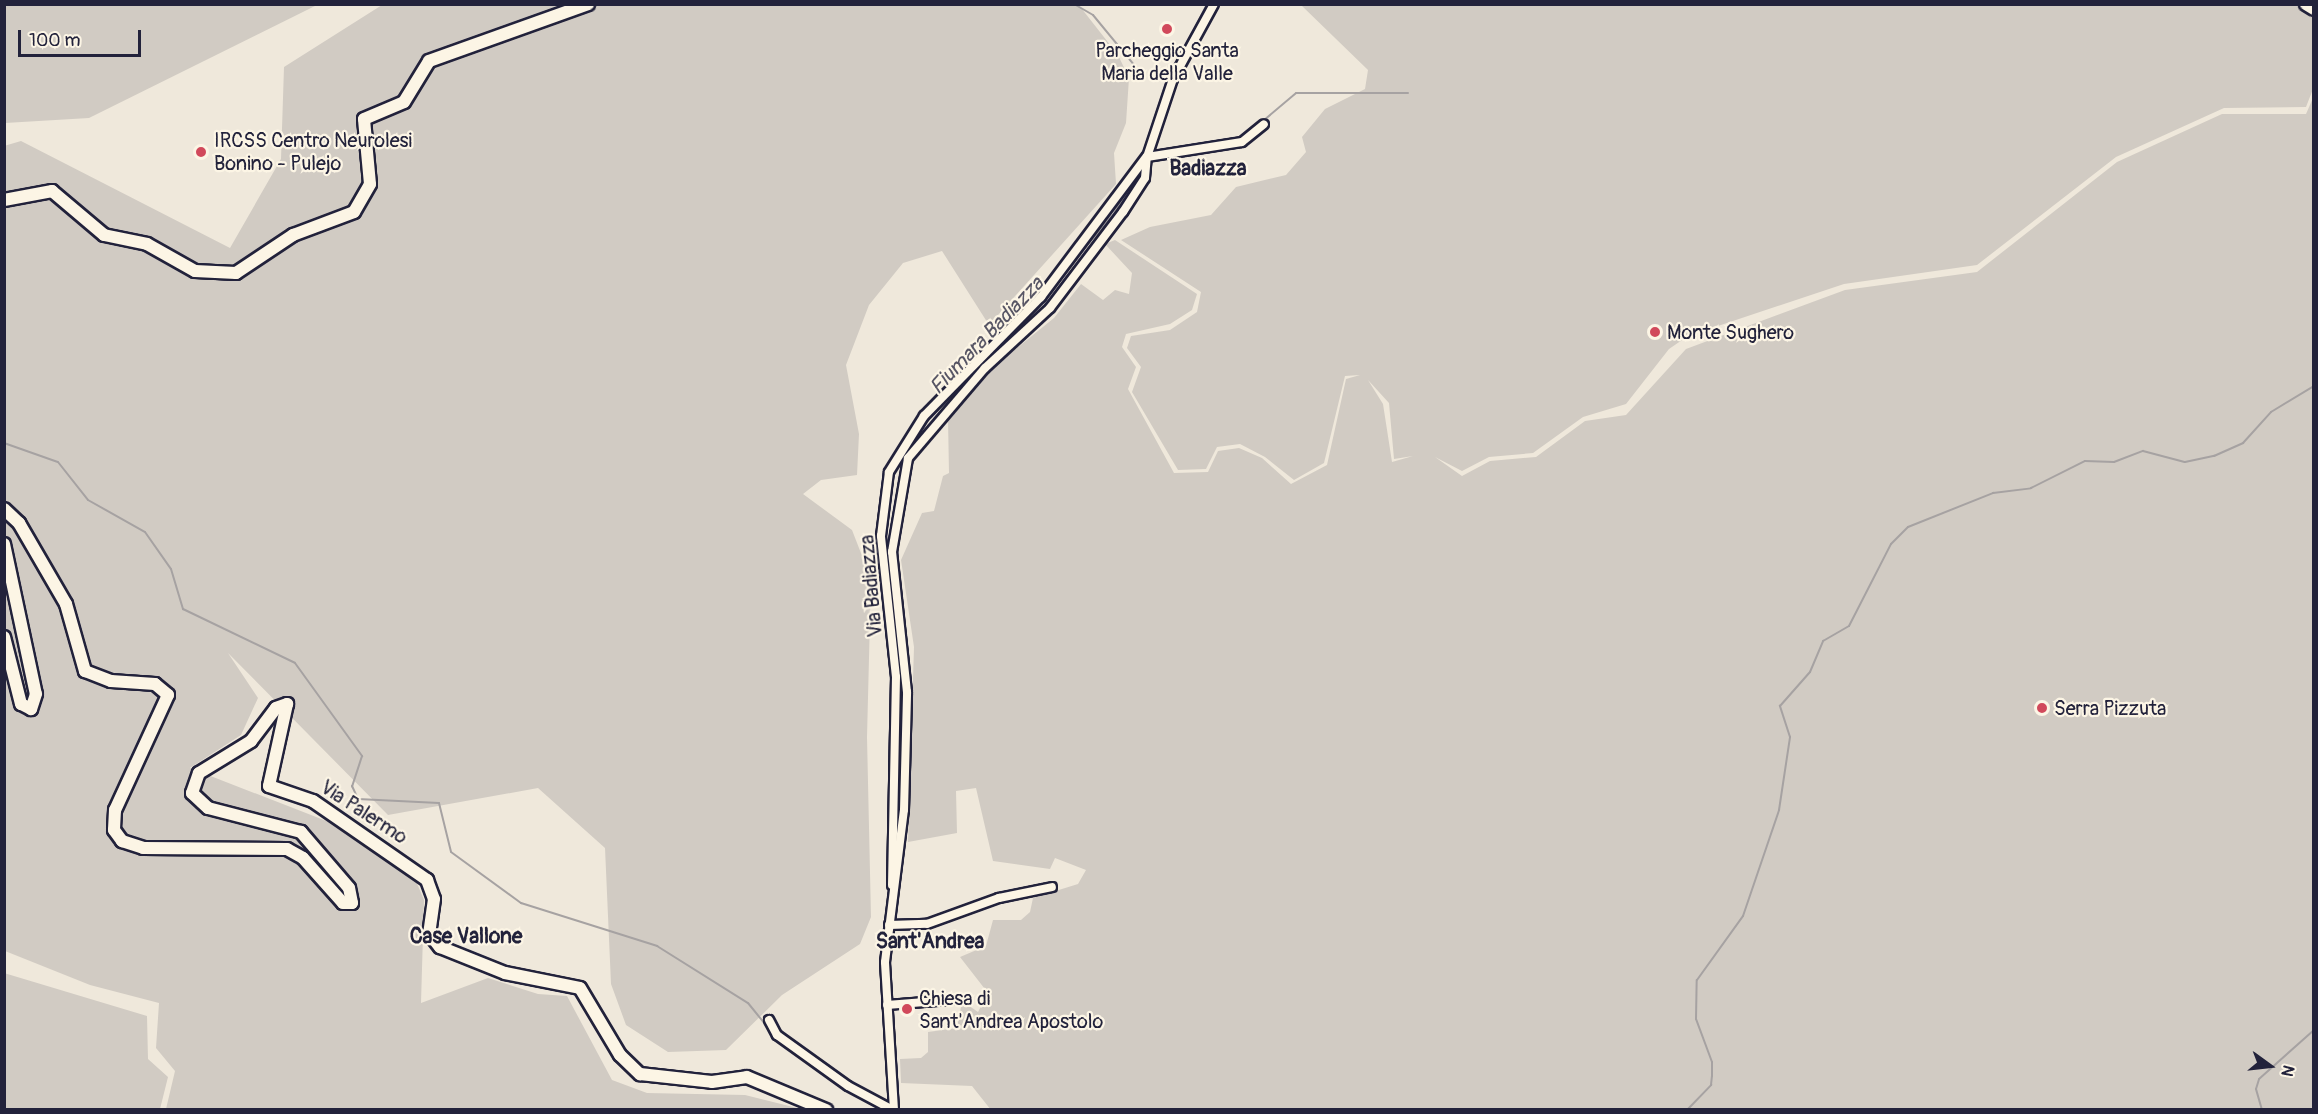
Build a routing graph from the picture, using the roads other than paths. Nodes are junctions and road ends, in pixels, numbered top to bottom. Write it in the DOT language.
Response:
graph roads {
  1 [pos="588,4"];
  2 [pos="1214,4"];
  3 [pos="2306,4"];
  4 [pos="2313,9"];
  5 [pos="1264,124"];
  6 [pos="1147,157"];
  7 [pos="4,200"];
  8 [pos="4,509"];
  9 [pos="881,536"];
  10 [pos="893,536"];
  11 [pos="4,544"];
  12 [pos="4,637"];
  13 [pos="1052,887"];
  14 [pos="892,891"];
  15 [pos="889,925"];
  16 [pos="950,1000"];
  17 [pos="886,1005"];
  18 [pos="769,1020"];
  19 [pos="891,1109"];
  20 [pos="826,1110"];
  1 -- 7 [label="main road"];
  2 -- 6 [label="street, Via Badiazza"];
  3 -- 4 [label="main road"];
  5 -- 6 [label="street"];
  6 -- 9 [label="street, Via Badiazza"];
  6 -- 10 [label="street, Via Badiazza"];
  8 -- 20 [label="main road, Via Palermo"];
  9 -- 10 [label="street"];
  9 -- 14 [label="street, Via Badiazza"];
  10 -- 14 [label="street, Via Badiazza"];
  11 -- 12 [label="main road"];
  13 -- 15 [label="street"];
  14 -- 15 [label="street, Via Badiazza"];
  15 -- 17 [label="street, Via Badiazza"];
  16 -- 17 [label="street"];
  17 -- 19 [label="street, Via Badiazza"];
  18 -- 19 [label="street"];
}
